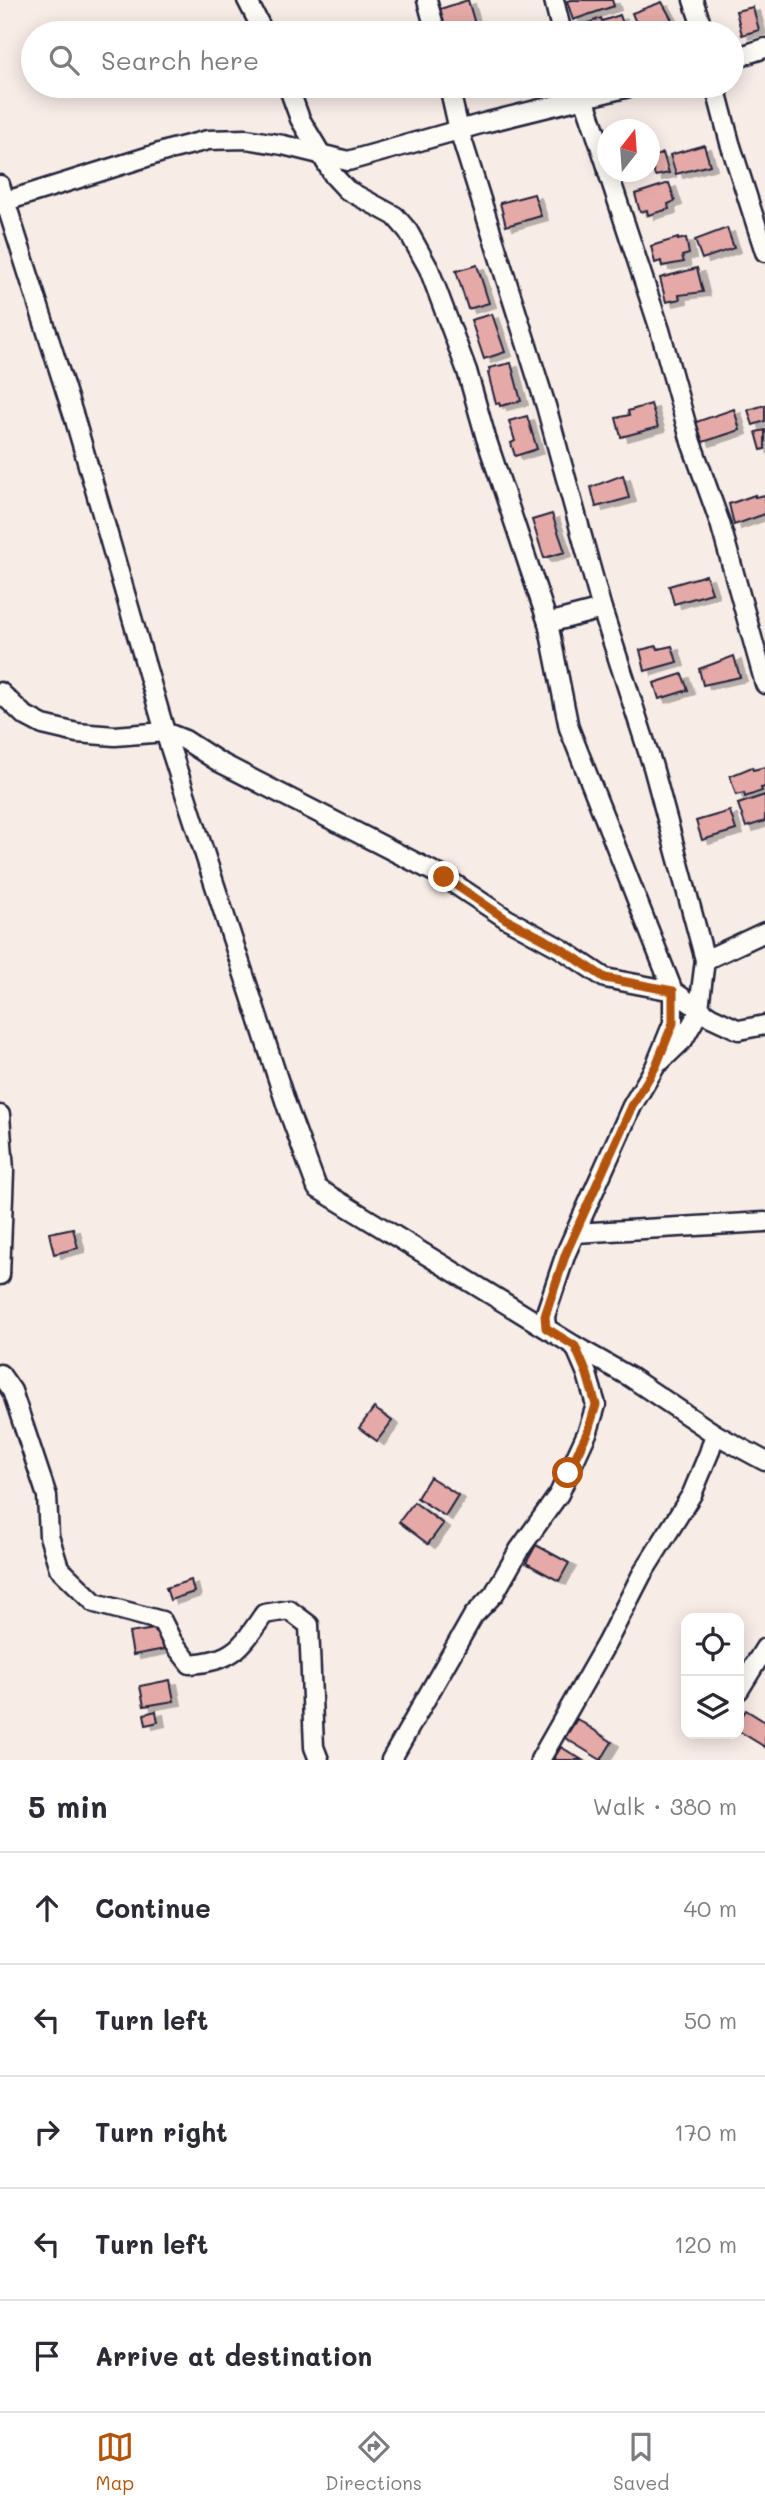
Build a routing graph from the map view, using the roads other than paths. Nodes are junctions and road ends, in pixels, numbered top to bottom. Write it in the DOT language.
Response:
graph roads {
  1 [pos="247,0"];
  2 [pos="427,0"];
  3 [pos="554,0"];
  4 [pos="693,0"];
  5 [pos="258,21"];
  6 [pos="433,21"];
  7 [pos="559,21"];
  8 [pos="700,21"];
  9 [pos="765,48"];
  10 [pos="744,55"];
  11 [pos="292,98"];
  12 [pos="452,98"];
  13 [pos="563,98"];
  14 [pos="584,98"];
  15 [pos="718,98"];
  16 [pos="459,130"];
  17 [pos="597,137"];
  18 [pos="321,154"];
  19 [pos="612,182"];
  20 [pos="2,196"];
  21 [pos="765,252"];
  22 [pos="602,608"];
  23 [pos="548,623"];
  24 [pos="765,684"];
  25 [pos="0,692"];
  26 [pos="165,732"];
  27 [pos="765,932"];
  28 [pos="705,960"];
  29 [pos="673,991"];
  30 [pos="699,1008"];
  31 [pos="765,1025"];
  32 [pos="656,1066"];
  33 [pos="0,1115"];
  34 [pos="765,1222"];
  35 [pos="575,1233"];
  36 [pos="0,1275"];
  37 [pos="546,1328"];
  38 [pos="575,1346"];
  39 [pos="0,1374"];
  40 [pos="715,1434"];
  41 [pos="765,1461"];
  42 [pos="765,1648"];
  43 [pos="744,1682"];
  44 [pos="319,1760"];
  45 [pos="391,1760"];
  46 [pos="540,1760"];
  1 -- 5 [label="street"];
  2 -- 6 [label="street"];
  3 -- 7 [label="street"];
  4 -- 8 [label="street"];
  9 -- 10 [label="street"];
  11 -- 18 [label="street"];
  12 -- 16 [label="street"];
  13 -- 16 [label="street"];
  14 -- 17 [label="street"];
  15 -- 21 [label="street"];
  16 -- 18 [label="street"];
  16 -- 22 [label="street"];
  18 -- 20 [label="street"];
  18 -- 23 [label="street"];
  19 -- 24 [label="street"];
  20 -- 26 [label="street"];
  22 -- 23 [label="street"];
  22 -- 28 [label="street"];
  23 -- 29 [label="street"];
  25 -- 26 [label="street"];
  26 -- 29 [label="street"];
  26 -- 37 [label="street"];
  27 -- 28 [label="street"];
  28 -- 30 [label="street"];
  29 -- 30 [label="street"];
  29 -- 32 [label="street"];
  30 -- 31 [label="street"];
  30 -- 32 [label="street"];
  32 -- 35 [label="street"];
  33 -- 36 [label="street"];
  34 -- 35 [label="street"];
  35 -- 37 [label="street"];
  37 -- 38 [label="street"];
  38 -- 40 [label="street"];
  38 -- 45 [label="street"];
  39 -- 44 [label="street"];
  40 -- 41 [label="street"];
  40 -- 46 [label="street"];
  42 -- 43 [label="street"];
}
